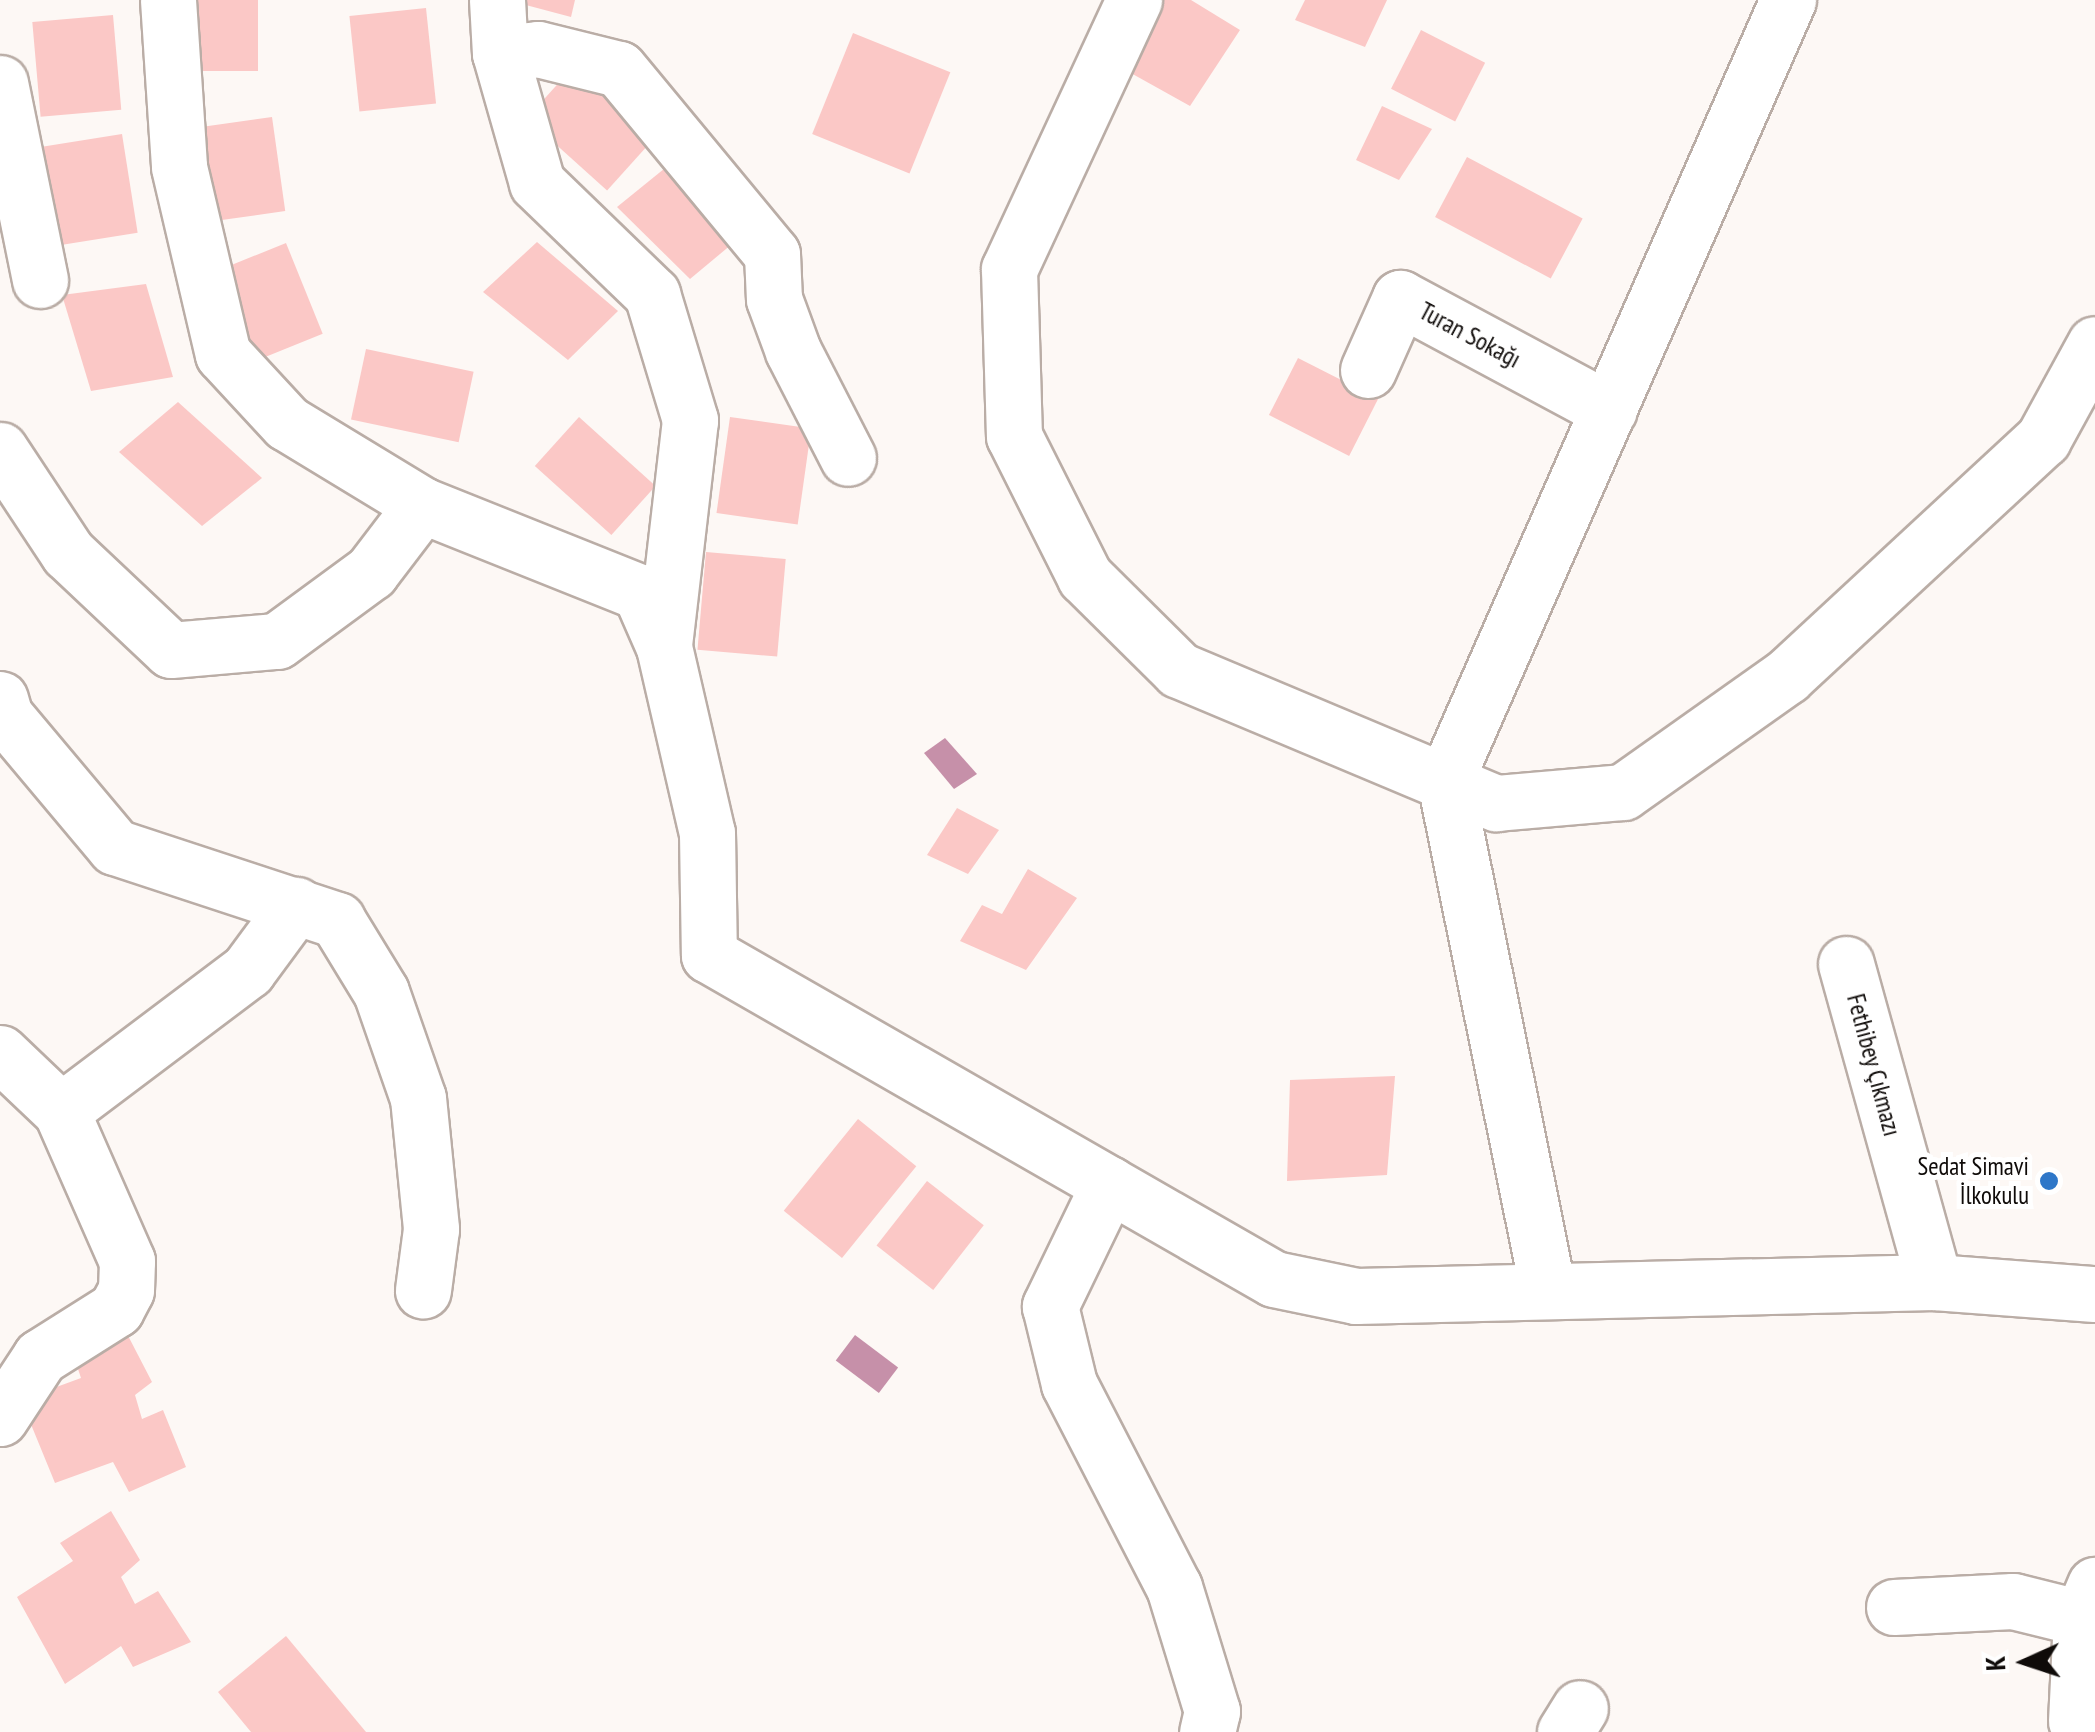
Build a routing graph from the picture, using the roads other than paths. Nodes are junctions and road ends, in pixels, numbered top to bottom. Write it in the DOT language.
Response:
graph roads {
  1 [pos="168,0"];
  2 [pos="1134,0"];
  3 [pos="1788,0"];
  4 [pos="498,26"];
  5 [pos="0,83"];
  6 [pos="40,280"];
  7 [pos="2095,344"];
  8 [pos="1368,370"];
  9 [pos="1609,410"];
  10 [pos="0,450"];
  11 [pos="848,458"];
  12 [pos="422,505"];
  13 [pos="664,647"];
  14 [pos="0,699"];
  15 [pos="1445,781"];
  16 [pos="296,906"];
  17 [pos="1846,964"];
  18 [pos="0,1053"];
  19 [pos="62,1111"];
  20 [pos="1108,1184"];
  21 [pos="1934,1282"];
  22 [pos="1547,1286"];
  23 [pos="423,1290"];
  24 [pos="2095,1294"];
  25 [pos="0,1418"];
  26 [pos="2088,1601"];
  27 [pos="1894,1607"];
  28 [pos="2077,1722"];
  29 [pos="1207,1732"];
  1 -- 12 [label="street"];
  2 -- 15 [label="street"];
  3 -- 9 [label="street"];
  4 -- 11 [label="street"];
  4 -- 13 [label="street"];
  5 -- 6 [label="street"];
  7 -- 15 [label="street"];
  8 -- 9 [label="street, Turan Sokağı"];
  9 -- 15 [label="street"];
  10 -- 12 [label="street"];
  12 -- 13 [label="street"];
  13 -- 20 [label="street"];
  14 -- 16 [label="street"];
  15 -- 22 [label="street"];
  16 -- 19 [label="street"];
  16 -- 23 [label="street"];
  17 -- 21 [label="street, Fethibey Çıkmazı"];
  18 -- 19 [label="street"];
  19 -- 25 [label="street"];
  20 -- 22 [label="street"];
  20 -- 29 [label="street"];
  21 -- 22 [label="street"];
  21 -- 24 [label="street"];
  26 -- 27 [label="street"];
  26 -- 28 [label="street"];
}
